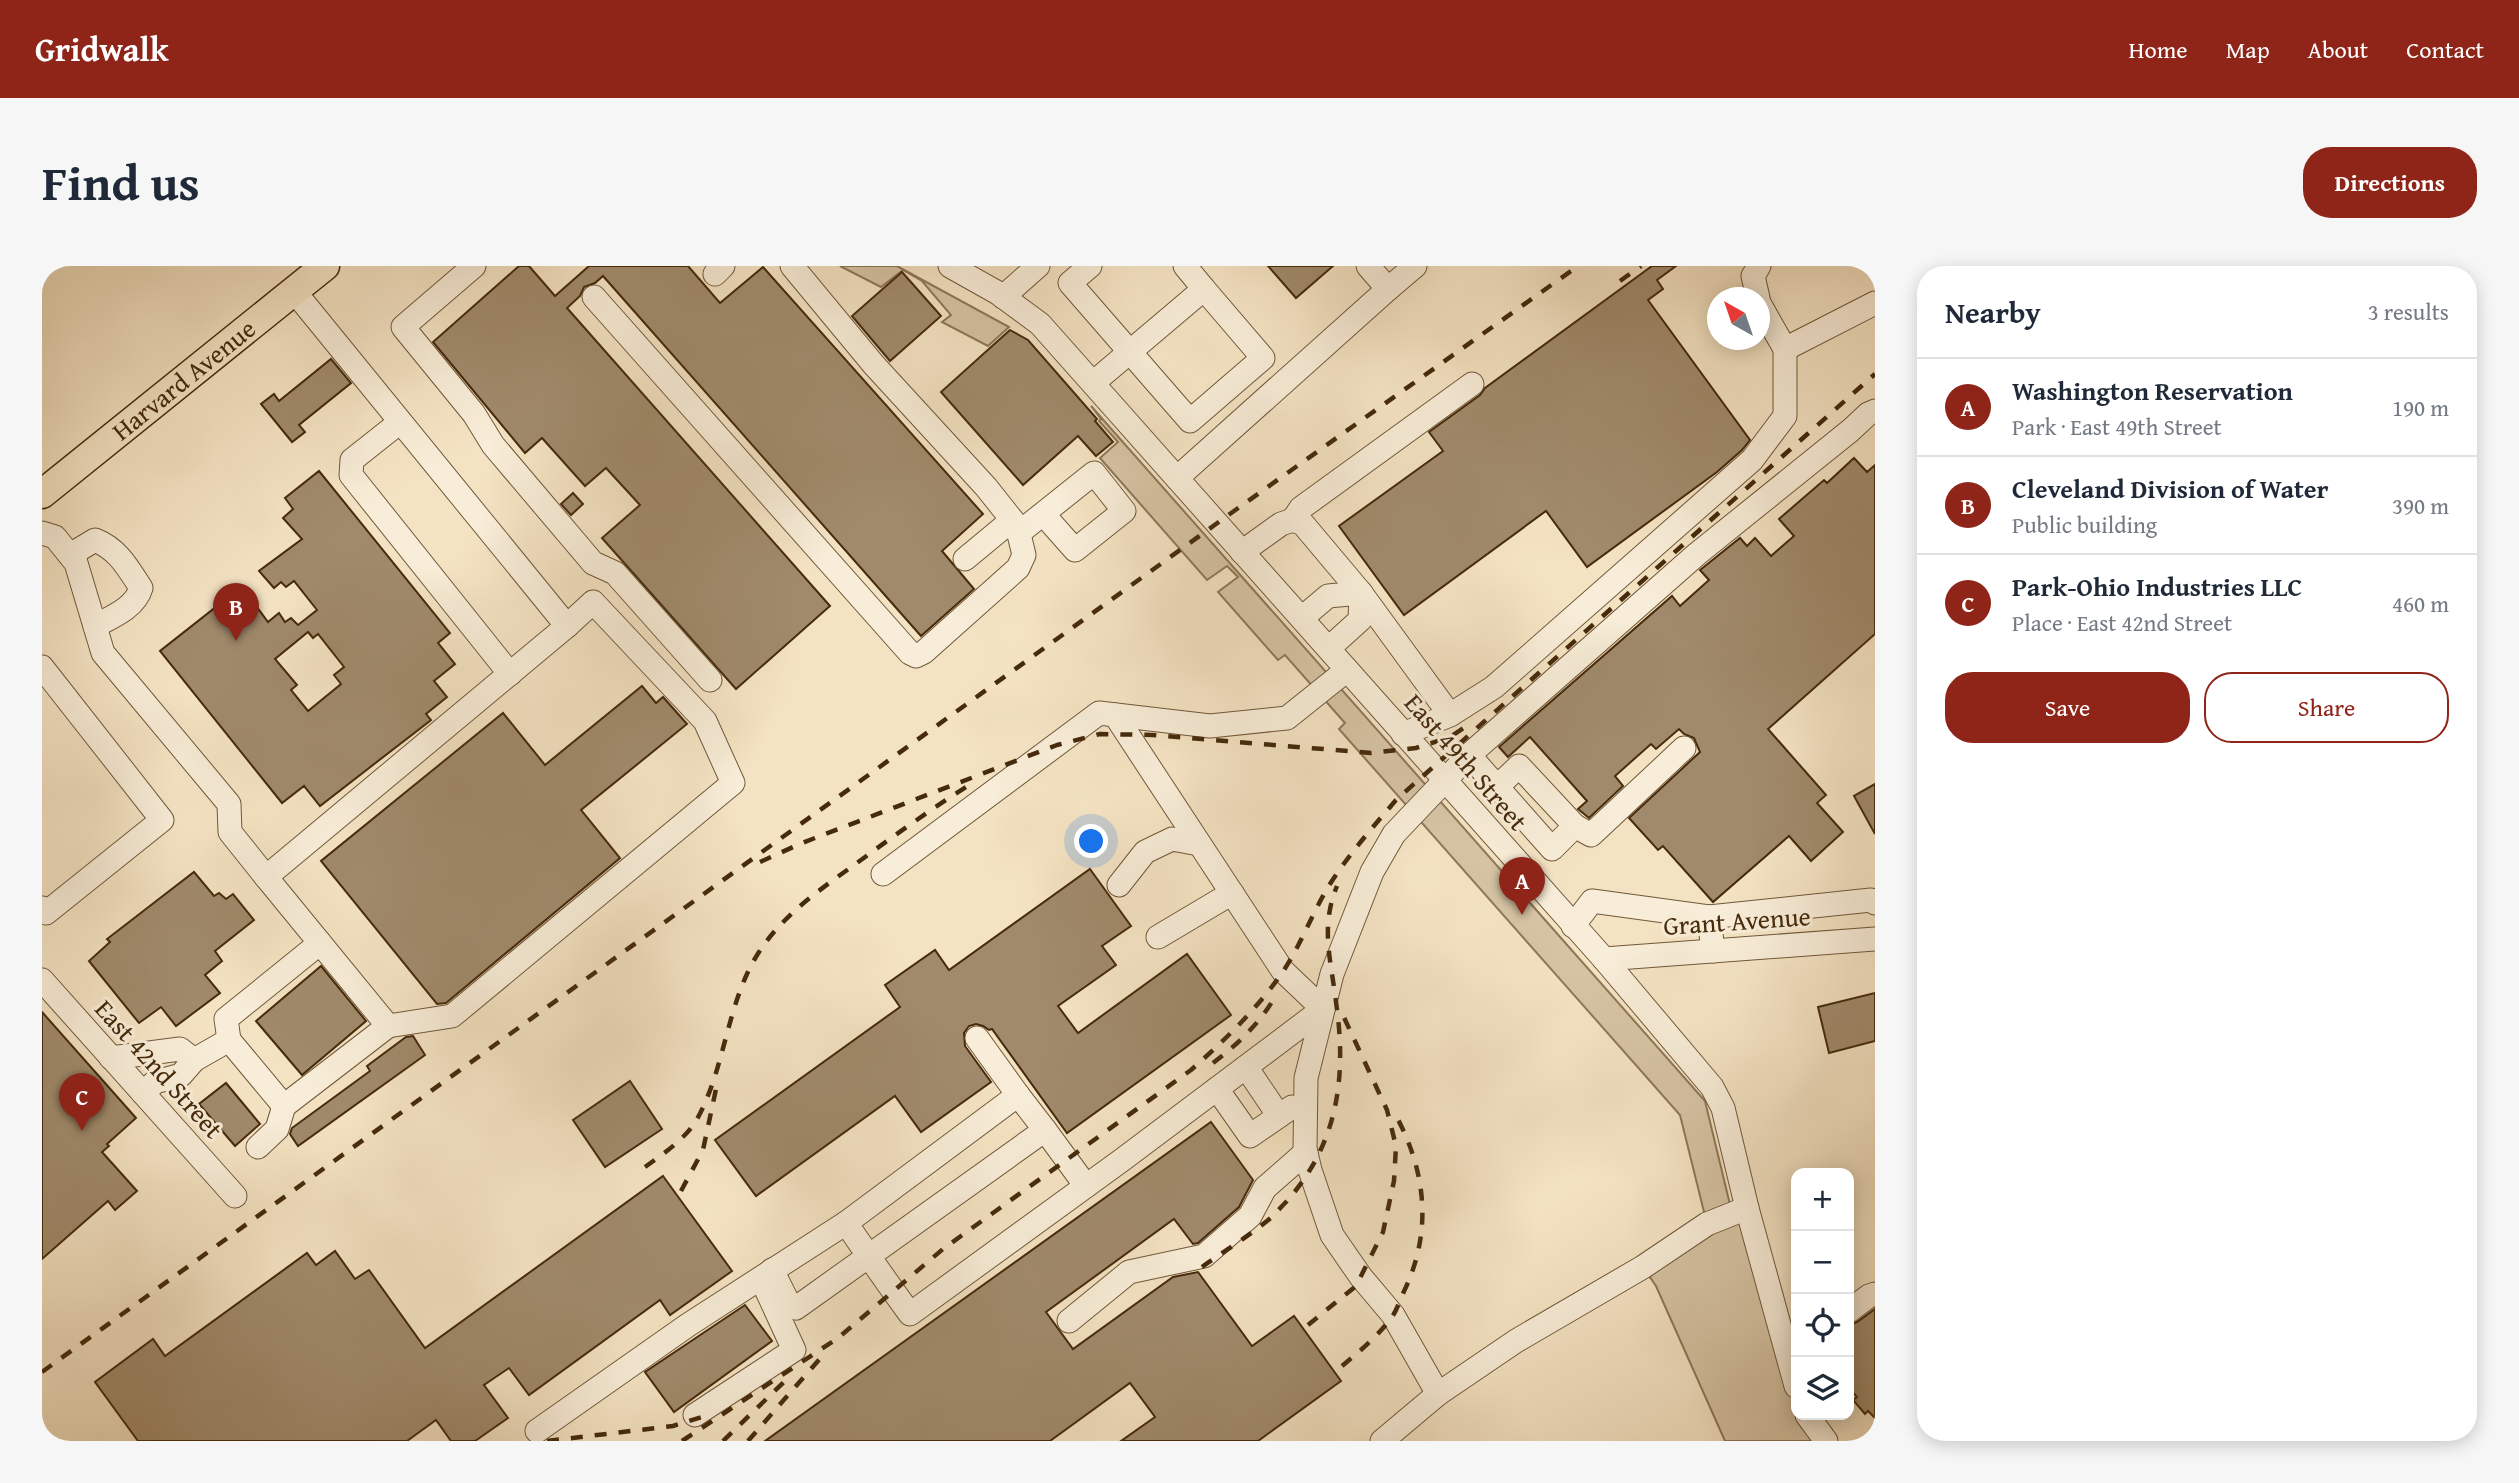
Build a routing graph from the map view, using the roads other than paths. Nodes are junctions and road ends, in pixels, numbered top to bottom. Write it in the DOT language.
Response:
graph roads {
  1 [pos="325,266"];
  2 [pos="474,266"];
  3 [pos="792,266"];
  4 [pos="950,266"];
  5 [pos="1038,266"];
  6 [pos="1090,266"];
  7 [pos="1185,266"];
  8 [pos="1368,266"];
  9 [pos="1415,266"];
  10 [pos="1759,266"];
  11 [pos="1756,287"];
  12 [pos="1204,289"];
  13 [pos="1388,289"];
  14 [pos="294,291"];
  15 [pos="594,297"];
  16 [pos="1003,297"];
  17 [pos="1875,303"];
  18 [pos="1770,322"];
  19 [pos="1785,349"];
  20 [pos="1130,352"];
  21 [pos="1093,383"];
  22 [pos="1472,384"];
  23 [pos="1875,411"];
  24 [pos="400,422"];
  25 [pos="1177,478"];
  26 [pos="42,494"];
  27 [pos="1044,515"];
  28 [pos="1293,520"];
  29 [pos="1016,526"];
  30 [pos="42,533"];
  31 [pos="1242,552"];
  32 [pos="70,555"];
  33 [pos="965,559"];
  34 [pos="1361,593"];
  35 [pos="1302,618"];
  36 [pos="95,626"];
  37 [pos="567,626"];
  38 [pos="1329,648"];
  39 [pos="42,667"];
  40 [pos="1347,670"];
  41 [pos="510,674"];
  42 [pos="710,680"];
  43 [pos="1115,715"];
  44 [pos="1450,715"];
  45 [pos="1403,733"];
  46 [pos="1684,748"];
  47 [pos="1469,755"];
  48 [pos="1444,781"];
  49 [pos="1497,787"];
  50 [pos="1514,806"];
  51 [pos="1575,826"];
  52 [pos="1486,828"];
  53 [pos="1199,844"];
  54 [pos="883,874"];
  55 [pos="266,877"];
  56 [pos="1119,885"];
  57 [pos="1232,893"];
  58 [pos="1875,903"];
  59 [pos="42,908"];
  60 [pos="1709,917"];
  61 [pos="1573,926"];
  62 [pos="1158,937"];
  63 [pos="1875,939"];
  64 [pos="320,943"];
  65 [pos="1713,951"];
  66 [pos="1604,960"];
  67 [pos="42,980"];
  68 [pos="1323,1009"];
  69 [pos="388,1026"];
  70 [pos="977,1038"];
  71 [pos="229,1040"];
  72 [pos="111,1058"];
  73 [pos="194,1060"];
  74 [pos="1246,1068"];
  75 [pos="1217,1089"];
  76 [pos="143,1093"];
  77 [pos="1018,1095"];
  78 [pos="1306,1096"];
  79 [pos="284,1106"];
  80 [pos="1279,1115"];
  81 [pos="1045,1130"];
  82 [pos="258,1147"];
  83 [pos="1306,1152"];
  84 [pos="1086,1186"];
  85 [pos="235,1196"];
  86 [pos="1747,1208"];
  87 [pos="846,1223"];
  88 [pos="869,1257"];
  89 [pos="766,1273"];
  90 [pos="1875,1294"];
  91 [pos="1854,1307"];
  92 [pos="1069,1321"];
  93 [pos="1791,1345"];
  94 [pos="1438,1394"];
  95 [pos="695,1415"];
  96 [pos="1811,1420"];
  97 [pos="537,1431"];
  98 [pos="1382,1441"];
  99 [pos="1826,1441"];
  1 -- 14 [label="main road, Harvard Avenue"];
  2 -- 42 [label="street"];
  3 -- 29 [label="street"];
  4 -- 16 [label="street, East 49th Street"];
  5 -- 16 [label="street"];
  6 -- 20 [label="street"];
  7 -- 12 [label="street"];
  8 -- 13 [label="street"];
  9 -- 13 [label="street"];
  10 -- 11 [label="street"];
  12 -- 20 [label="street"];
  12 -- 20 [label="street"];
  13 -- 25 [label="street"];
  14 -- 24 [label="street"];
  14 -- 26 [label="main road, Harvard Avenue"];
  15 -- 29 [label="street"];
  16 -- 21 [label="street, East 49th Street"];
  17 -- 19 [label="street"];
  18 -- 19 [label="street"];
  19 -- 44 [label="street"];
  20 -- 21 [label="street"];
  21 -- 25 [label="street, East 49th Street"];
  22 -- 28 [label="street"];
  23 -- 47 [label="street"];
  24 -- 37 [label="street"];
  24 -- 41 [label="street"];
  25 -- 31 [label="street, East 49th Street"];
  27 -- 29 [label="street"];
  28 -- 31 [label="street"];
  28 -- 34 [label="street"];
  29 -- 33 [label="street"];
  30 -- 32 [label="street"];
  31 -- 35 [label="street, East 49th Street"];
  32 -- 36 [label="street"];
  32 -- 36 [label="street"];
  34 -- 35 [label="street"];
  34 -- 38 [label="street"];
  34 -- 44 [label="street"];
  35 -- 38 [label="street, East 49th Street"];
  36 -- 55 [label="street"];
  37 -- 41 [label="street"];
  37 -- 69 [label="street"];
  38 -- 40 [label="street, East 49th Street"];
  39 -- 59 [label="street"];
  40 -- 43 [label="street"];
  40 -- 45 [label="street, East 49th Street"];
  41 -- 55 [label="street"];
  43 -- 53 [label="street"];
  43 -- 54 [label="street"];
  44 -- 45 [label="street"];
  45 -- 48 [label="street, East 49th Street"];
  46 -- 51 [label="street"];
  47 -- 48 [label="street"];
  47 -- 49 [label="street"];
  48 -- 52 [label="street, East 49th Street"];
  48 -- 68 [label="street"];
  49 -- 50 [label="street"];
  49 -- 51 [label="street"];
  50 -- 51 [label="street"];
  50 -- 52 [label="street"];
  52 -- 61 [label="street, East 49th Street"];
  53 -- 56 [label="street"];
  53 -- 57 [label="street"];
  55 -- 64 [label="street"];
  57 -- 62 [label="street"];
  57 -- 68 [label="street"];
  58 -- 60 [label="street"];
  60 -- 61 [label="street"];
  60 -- 65 [label="street"];
  61 -- 66 [label="street, East 49th Street"];
  63 -- 65 [label="street, Grant Avenue"];
  64 -- 69 [label="street"];
  64 -- 71 [label="street"];
  65 -- 66 [label="street, Grant Avenue"];
  66 -- 86 [label="street, East 49th Street"];
  67 -- 72 [label="street, East 42nd Street"];
  68 -- 74 [label="street"];
  68 -- 78 [label="street"];
  69 -- 79 [label="street"];
  70 -- 77 [label="street"];
  71 -- 73 [label="street"];
  71 -- 79 [label="street"];
  72 -- 73 [label="street"];
  72 -- 76 [label="street, East 42nd Street"];
  73 -- 76 [label="street"];
  74 -- 75 [label="street"];
  74 -- 80 [label="street"];
  75 -- 80 [label="street"];
  75 -- 84 [label="street"];
  76 -- 85 [label="street, East 42nd Street"];
  77 -- 81 [label="street"];
  77 -- 87 [label="street"];
  78 -- 80 [label="street"];
  78 -- 83 [label="street"];
  79 -- 82 [label="street"];
  81 -- 84 [label="street"];
  81 -- 88 [label="street"];
  83 -- 92 [label="street"];
  83 -- 94 [label="street"];
  84 -- 88 [label="street"];
  86 -- 93 [label="street, East 49th Street"];
  86 -- 94 [label="street"];
  87 -- 88 [label="street"];
  87 -- 89 [label="street"];
  88 -- 89 [label="street"];
  89 -- 95 [label="street"];
  89 -- 97 [label="street"];
  90 -- 91 [label="street"];
  94 -- 98 [label="street"];
  96 -- 99 [label="street"];
}
